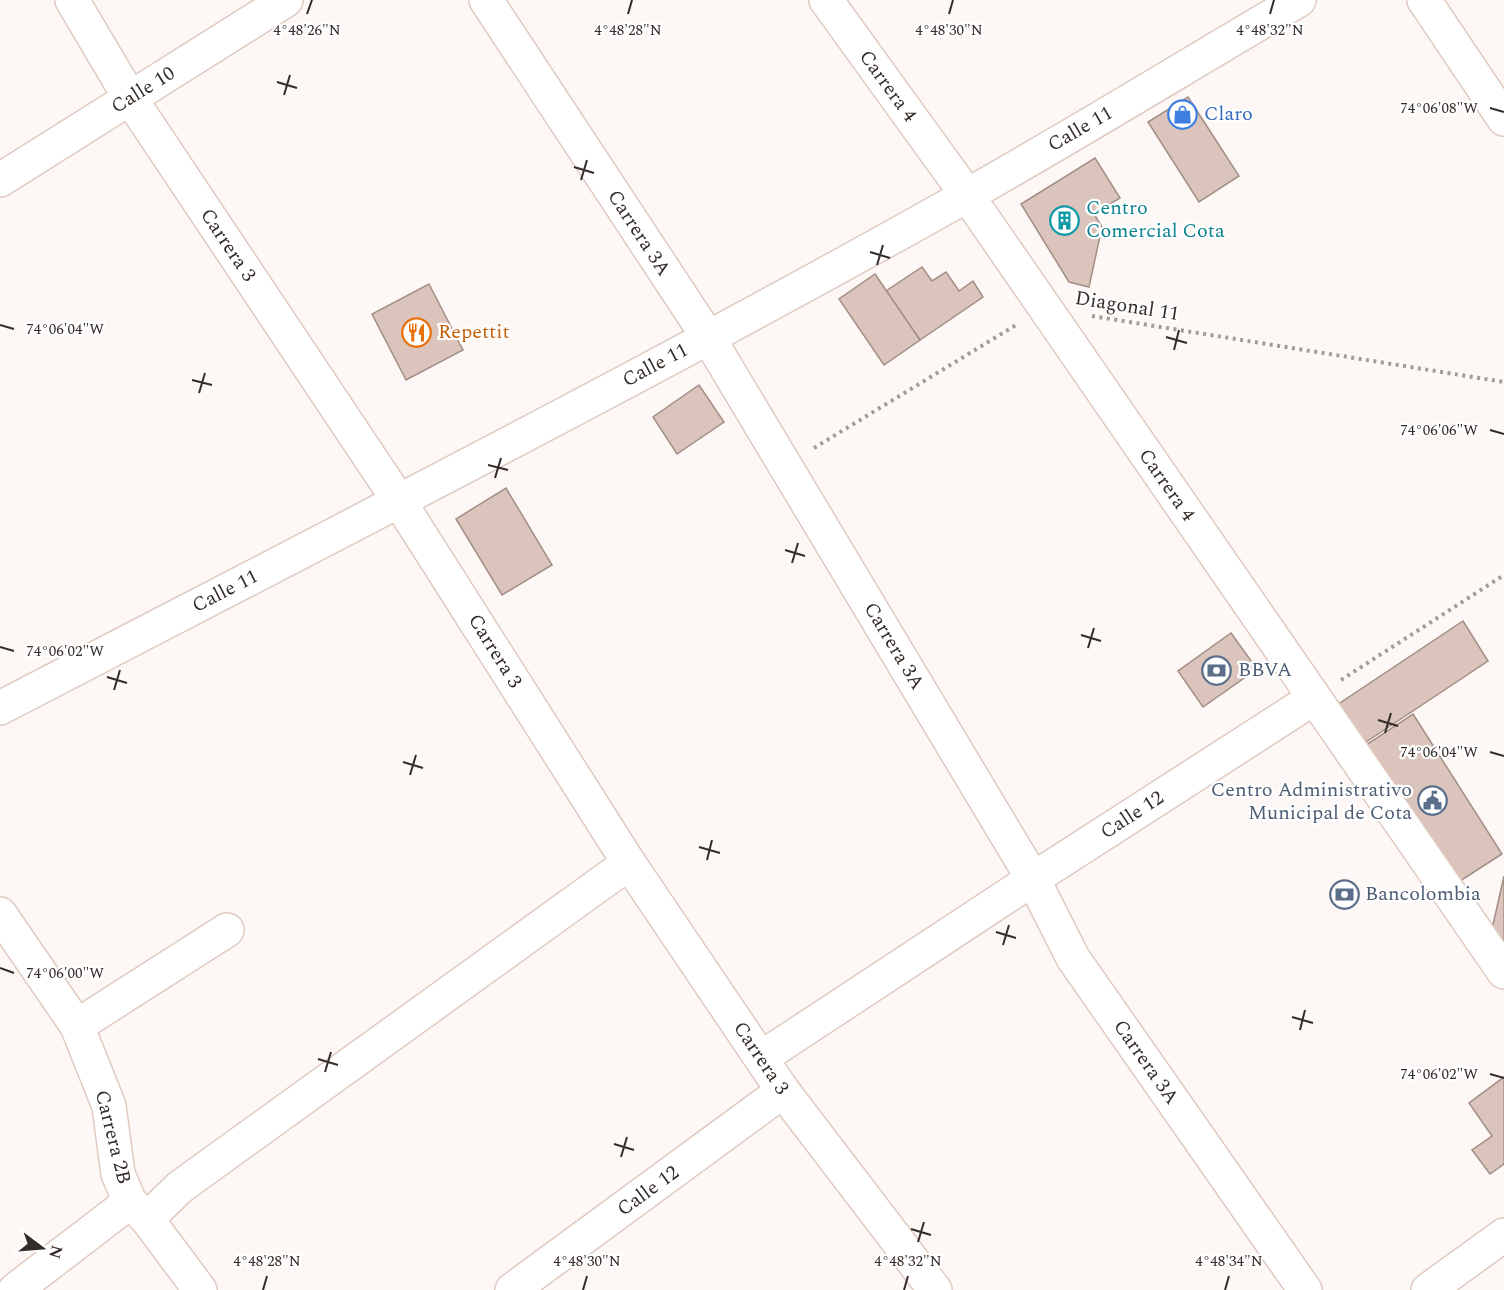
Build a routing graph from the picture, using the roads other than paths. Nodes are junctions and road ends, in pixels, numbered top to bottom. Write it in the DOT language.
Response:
graph roads {
  1 [pos="72,0"];
  2 [pos="286,0"];
  3 [pos="486,0"];
  4 [pos="826,0"];
  5 [pos="1299,0"];
  6 [pos="1424,0"];
  7 [pos="130,98"];
  8 [pos="1504,119"];
  9 [pos="0,180"];
  10 [pos="967,195"];
  11 [pos="708,337"];
  12 [pos="399,501"];
  13 [pos="1314,698"];
  14 [pos="0,708"];
  15 [pos="629,863"];
  16 [pos="1033,879"];
  17 [pos="0,914"];
  18 [pos="227,930"];
  19 [pos="1504,972"];
  20 [pos="77,1026"];
  21 [pos="761,1058"];
  22 [pos="783,1091"];
  23 [pos="139,1210"];
  24 [pos="1504,1235"];
  25 [pos="15,1290"];
  26 [pos="200,1290"];
  27 [pos="512,1290"];
  28 [pos="935,1290"];
  29 [pos="1305,1290"];
  30 [pos="1428,1290"];
  1 -- 7 [label="street, Carrera 3"];
  2 -- 7 [label="street, Calle 10"];
  3 -- 11 [label="street, Carrera 3A"];
  4 -- 10 [label="street, Carrera 4"];
  5 -- 10 [label="street, Calle 11"];
  6 -- 8 [label="street"];
  7 -- 9 [label="street, Calle 10"];
  7 -- 12 [label="street, Carrera 3"];
  10 -- 11 [label="street, Calle 11"];
  10 -- 13 [label="street, Carrera 4"];
  11 -- 12 [label="street, Calle 11"];
  11 -- 16 [label="street, Carrera 3A"];
  12 -- 14 [label="street, Calle 11"];
  12 -- 15 [label="street, Carrera 3"];
  13 -- 16 [label="street, Calle 12"];
  13 -- 19 [label="street, Carrera 4"];
  15 -- 21 [label="street, Carrera 3"];
  15 -- 23 [label="street"];
  16 -- 21 [label="street, Calle 12"];
  16 -- 29 [label="street, Carrera 3A"];
  17 -- 20 [label="street, Carrera 2B"];
  18 -- 20 [label="street"];
  20 -- 23 [label="street, Carrera 2B"];
  21 -- 22 [label="street, Carrera 3"];
  22 -- 27 [label="street, Calle 12"];
  22 -- 28 [label="street, Carrera 3"];
  23 -- 25 [label="street"];
  23 -- 26 [label="street, Carrera 2B"];
  24 -- 30 [label="street"];
}
